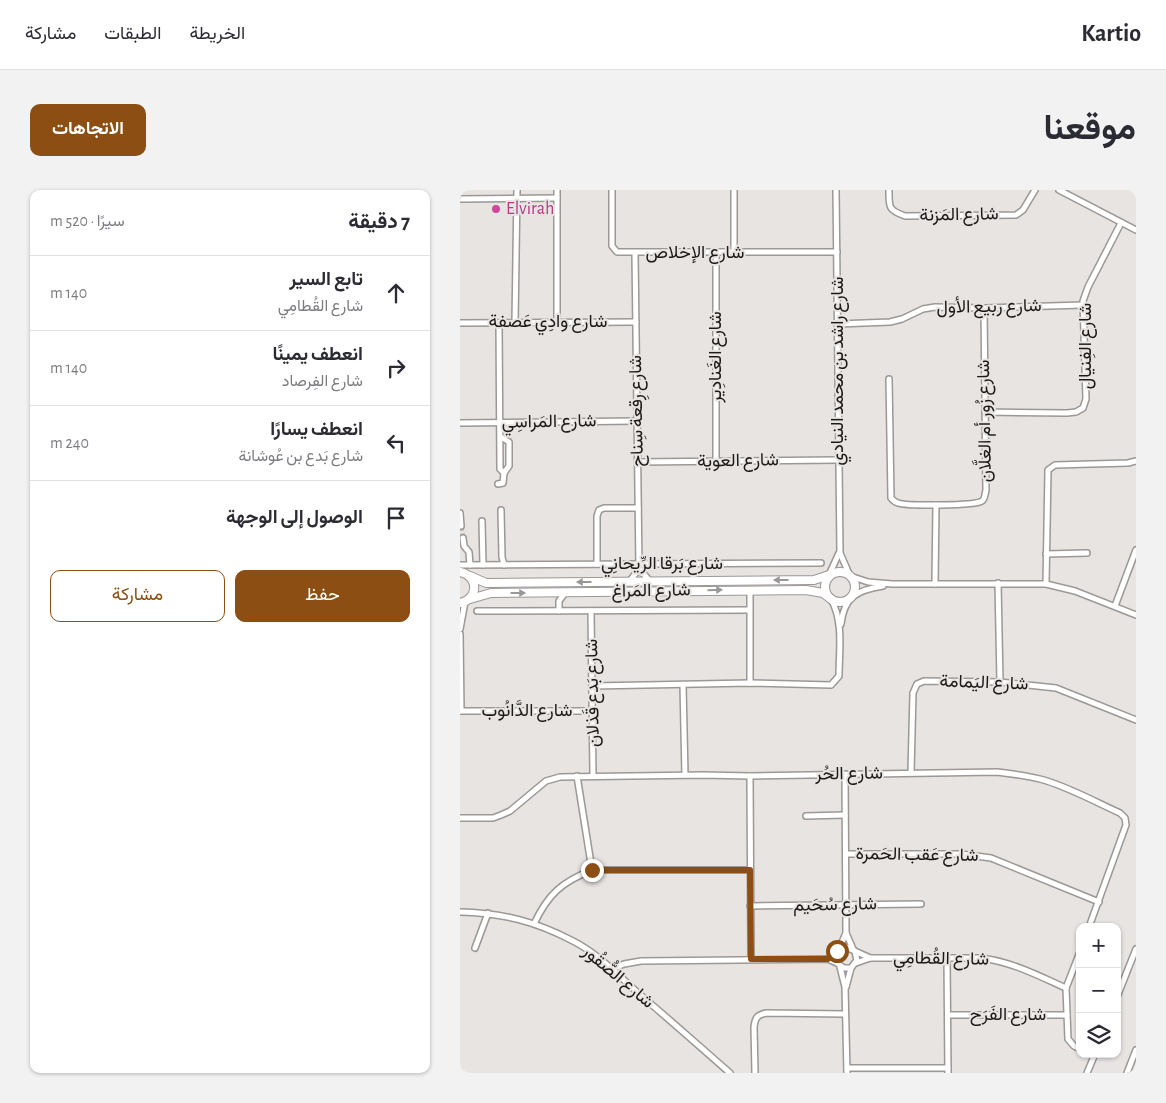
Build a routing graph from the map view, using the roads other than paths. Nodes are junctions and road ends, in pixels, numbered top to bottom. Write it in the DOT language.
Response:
graph roads {
  1 [pos="517,190"];
  2 [pos="557,190"];
  3 [pos="612,190"];
  4 [pos="734,190"];
  5 [pos="836,190"];
  6 [pos="889,190"];
  7 [pos="1035,190"];
  8 [pos="1060,190"];
  9 [pos="518,198"];
  10 [pos="557,198"];
  11 [pos="460,199"];
  12 [pos="1121,223"];
  13 [pos="1136,230"];
  14 [pos="837,252"];
  15 [pos="635,253"];
  16 [pos="716,253"];
  17 [pos="734,253"];
  18 [pos="1083,305"];
  19 [pos="984,308"];
  20 [pos="515,322"];
  21 [pos="557,322"];
  22 [pos="636,322"];
  23 [pos="460,323"];
  24 [pos="499,323"];
  25 [pos="838,324"];
  26 [pos="889,379"];
  27 [pos="985,412"];
  28 [pos="637,421"];
  29 [pos="500,423"];
  30 [pos="460,424"];
  31 [pos="501,438"];
  32 [pos="838,460"];
  33 [pos="716,461"];
  34 [pos="638,462"];
  35 [pos="1136,463"];
  36 [pos="504,473"];
  37 [pos="498,484"];
  38 [pos="936,505"];
  39 [pos="638,508"];
  40 [pos="501,510"];
  41 [pos="460,514"];
  42 [pos="482,521"];
  43 [pos="461,526"];
  44 [pos="463,538"];
  45 [pos="1136,550"];
  46 [pos="840,553"];
  47 [pos="1087,553"];
  48 [pos="1046,554"];
  49 [pos="821,563"];
  50 [pos="597,564"];
  51 [pos="460,565"];
  52 [pos="470,565"];
  53 [pos="483,565"];
  54 [pos="504,565"];
  55 [pos="639,566"];
  56 [pos="460,572"];
  57 [pos="829,575"];
  58 [pos="470,576"];
  59 [pos="850,576"];
  60 [pos="650,581"];
  61 [pos="629,582"];
  62 [pos="892,584"];
  63 [pos="935,584"];
  64 [pos="998,584"];
  65 [pos="1046,584"];
  66 [pos="750,590"];
  67 [pos="550,593"];
  68 [pos="565,593"];
  69 [pos="850,598"];
  70 [pos="831,599"];
  71 [pos="465,601"];
  72 [pos="558,604"];
  73 [pos="1114,606"];
  74 [pos="749,610"];
  75 [pos="477,611"];
  76 [pos="559,611"];
  77 [pos="592,611"];
  78 [pos="1136,615"];
  79 [pos="460,629"];
  80 [pos="840,632"];
  81 [pos="460,634"];
  82 [pos="1000,682"];
  83 [pos="683,684"];
  84 [pos="750,684"];
  85 [pos="593,686"];
  86 [pos="461,711"];
  87 [pos="593,711"];
  88 [pos="1136,720"];
  89 [pos="911,772"];
  90 [pos="845,774"];
  91 [pos="685,775"];
  92 [pos="577,776"];
  93 [pos="593,776"];
  94 [pos="750,776"];
  95 [pos="846,815"];
  96 [pos="806,816"];
  97 [pos="460,818"];
  98 [pos="846,854"];
  99 [pos="592,870"];
  100 [pos="750,870"];
  101 [pos="1099,902"];
  102 [pos="921,904"];
  103 [pos="846,905"];
  104 [pos="750,906"];
  105 [pos="460,912"];
  106 [pos="488,912"];
  107 [pos="1091,923"];
  108 [pos="534,924"];
  109 [pos="846,933"];
  110 [pos="475,948"];
  111 [pos="1136,949"];
  112 [pos="854,950"];
  113 [pos="838,951"];
  114 [pos="870,958"];
  115 [pos="947,958"];
  116 [pos="751,959"];
  117 [pos="828,959"];
  118 [pos="1076,962"];
  119 [pos="856,963"];
  120 [pos="838,965"];
  121 [pos="851,968"];
  122 [pos="612,969"];
  123 [pos="846,987"];
  124 [pos="1121,987"];
  125 [pos="1066,988"];
  126 [pos="845,1014"];
  127 [pos="949,1015"];
  128 [pos="1067,1015"];
  129 [pos="1076,1046"];
  130 [pos="1136,1050"];
  131 [pos="1093,1058"];
  132 [pos="948,1070"];
  133 [pos="847,1071"];
  134 [pos="730,1073"];
  135 [pos="755,1073"];
  136 [pos="1087,1073"];
  137 [pos="1127,1073"];
  1 -- 9 [label="street"];
  2 -- 10 [label="street"];
  3 -- 15 [label="street, شارع الإخلاص"];
  4 -- 17 [label="street"];
  5 -- 14 [label="street, شارع راشد بن محمد النيادي"];
  6 -- 7 [label="street, شارع المَزنة"];
  8 -- 12 [label="street"];
  9 -- 10 [label="street"];
  9 -- 11 [label="street"];
  9 -- 20 [label="street"];
  10 -- 21 [label="street"];
  12 -- 13 [label="street"];
  12 -- 18 [label="street, شارع الفِنيال"];
  14 -- 17 [label="street, شارع الإخلاص"];
  14 -- 25 [label="street, شارع راشد بن محمد النيادي"];
  15 -- 16 [label="street, شارع الإخلاص"];
  15 -- 22 [label="street, شارع رِقعة سِناح"];
  16 -- 17 [label="street, شارع الإخلاص"];
  16 -- 33 [label="street, شارع الغَنادِير"];
  18 -- 19 [label="street, شارع ربيع الأول"];
  18 -- 27 [label="street, شارع الفِنيال"];
  19 -- 25 [label="street, شارع ربيع الأول"];
  19 -- 27 [label="street, شارع زُور أم الغلَّان"];
  20 -- 21 [label="street, شارع وادِي عَصفة"];
  20 -- 24 [label="street, شارع وادِي عَصفة"];
  21 -- 22 [label="street, شارع وادِي عَصفة"];
  22 -- 28 [label="street, شارع رِقعة سِناح"];
  23 -- 24 [label="street, شارع وادِي عَصفة"];
  24 -- 29 [label="street"];
  25 -- 32 [label="street, شارع راشد بن محمد النيادي"];
  26 -- 38 [label="street, شارع زُور أم الغلَّان"];
  27 -- 38 [label="street, شارع زُور أم الغلَّان"];
  28 -- 29 [label="street, شارع المَراسِي"];
  28 -- 34 [label="street, شارع رِقعة سِناح"];
  29 -- 30 [label="street, شارع المَراسِي"];
  29 -- 31 [label="street"];
  31 -- 36 [label="street"];
  31 -- 36 [label="street"];
  32 -- 33 [label="street, شارع العوية"];
  32 -- 46 [label="street, شارع راشد بن محمد النيادي"];
  33 -- 34 [label="street, شارع العوية"];
  34 -- 39 [label="street, شارع رِقعة سِناح"];
  35 -- 48 [label="street"];
  36 -- 37 [label="street"];
  38 -- 63 [label="street"];
  39 -- 50 [label="street"];
  39 -- 55 [label="street, شارع رِقعة سِناح"];
  40 -- 54 [label="street"];
  41 -- 43 [label="street"];
  42 -- 53 [label="street"];
  44 -- 52 [label="street"];
  45 -- 73 [label="street"];
  46 -- 57 [label="street, شارع راشد بن محمد النيادي"];
  46 -- 59 [label="street, شارع راشد بن محمد النيادي"];
  47 -- 48 [label="street"];
  48 -- 65 [label="street"];
  49 -- 55 [label="street, شارع بَرقا الرِّيحانِي"];
  50 -- 54 [label="street, شارع بَرقا الرِّيحانِي"];
  50 -- 55 [label="street, شارع بَرقا الرِّيحانِي"];
  51 -- 52 [label="street, شارع بَرقا الرِّيحانِي"];
  52 -- 53 [label="street, شارع بَرقا الرِّيحانِي"];
  53 -- 54 [label="street, شارع بَرقا الرِّيحانِي"];
  55 -- 60 [label="street"];
  55 -- 61 [label="street"];
  56 -- 58 [label="street, شارع المَراغ"];
  57 -- 59 [label="street"];
  57 -- 60 [label="street, شارع المَراغ, one-way"];
  57 -- 70 [label="street"];
  61 -- 58 [label="street, شارع المَراغ, one-way"];
  58 -- 71 [label="street"];
  59 -- 62 [label="street"];
  59 -- 69 [label="street"];
  60 -- 61 [label="street, شارع المَراغ"];
  62 -- 63 [label="street"];
  62 -- 69 [label="street"];
  63 -- 64 [label="street"];
  64 -- 65 [label="street"];
  64 -- 82 [label="street"];
  65 -- 73 [label="street"];
  68 -- 66 [label="street, شارع المَراغ, one-way"];
  66 -- 70 [label="street, شارع المَراغ"];
  66 -- 74 [label="street"];
  67 -- 68 [label="street, شارع المَراغ"];
  71 -- 67 [label="street, شارع المَراغ, one-way"];
  67 -- 72 [label="street"];
  68 -- 72 [label="street"];
  69 -- 70 [label="street"];
  69 -- 80 [label="street"];
  70 -- 80 [label="street"];
  71 -- 79 [label="street"];
  72 -- 76 [label="street"];
  73 -- 78 [label="street"];
  74 -- 77 [label="street"];
  74 -- 84 [label="street"];
  75 -- 76 [label="street"];
  76 -- 77 [label="street"];
  77 -- 85 [label="street, شارع بَدع قَذلان"];
  80 -- 84 [label="street"];
  81 -- 86 [label="street"];
  82 -- 88 [label="street, شارع اليَمامة"];
  82 -- 89 [label="street, شارع اليَمامة"];
  83 -- 84 [label="street"];
  83 -- 85 [label="street"];
  83 -- 91 [label="street"];
  85 -- 87 [label="street, شارع بَدع قَذلان"];
  86 -- 87 [label="street, شارع الدَّانُوب"];
  87 -- 93 [label="street, شارع بَدع قَذلان"];
  89 -- 90 [label="street, شارع الحُر"];
  89 -- 101 [label="street, شارع الحُر"];
  90 -- 94 [label="street, شارع الحُر"];
  90 -- 95 [label="street"];
  91 -- 93 [label="street, شارع الحُر"];
  91 -- 94 [label="street, شارع الحُر"];
  92 -- 93 [label="street, شارع الحُر"];
  92 -- 97 [label="street, شارع الحُر"];
  92 -- 99 [label="street"];
  94 -- 100 [label="street"];
  95 -- 96 [label="street"];
  95 -- 98 [label="street"];
  98 -- 101 [label="street, شارع عَقب الحَمرة"];
  98 -- 103 [label="street"];
  99 -- 100 [label="street"];
  99 -- 108 [label="street"];
  100 -- 104 [label="street"];
  101 -- 107 [label="street, شارع الحُر"];
  102 -- 103 [label="street, شارع سُحَيم"];
  103 -- 104 [label="street, شارع سُحَيم"];
  103 -- 109 [label="street"];
  104 -- 116 [label="street"];
  105 -- 106 [label="street, شارع الصُّقُور"];
  106 -- 108 [label="street, شارع الصُّقُور"];
  106 -- 110 [label="street"];
  108 -- 122 [label="street, شارع الصُّقُور"];
  109 -- 112 [label="street"];
  109 -- 113 [label="street"];
  111 -- 124 [label="street"];
  112 -- 113 [label="street"];
  112 -- 114 [label="street, شارع القُطامِي"];
  112 -- 119 [label="street"];
  113 -- 117 [label="street"];
  113 -- 120 [label="street"];
  114 -- 115 [label="street, شارع القُطامِي"];
  114 -- 119 [label="street, شارع القُطامِي"];
  115 -- 125 [label="street, شارع القُطامِي"];
  115 -- 127 [label="street"];
  116 -- 117 [label="street"];
  116 -- 122 [label="street"];
  117 -- 120 [label="street"];
  118 -- 125 [label="street"];
  119 -- 121 [label="street"];
  120 -- 121 [label="street"];
  120 -- 123 [label="street"];
  121 -- 123 [label="street"];
  122 -- 134 [label="street, شارع الصُّقُور"];
  123 -- 126 [label="street"];
  125 -- 128 [label="street"];
  126 -- 133 [label="street"];
  126 -- 135 [label="street"];
  127 -- 128 [label="street, شارع الفَرَح"];
  127 -- 132 [label="street"];
  128 -- 129 [label="street"];
  130 -- 137 [label="street"];
  131 -- 136 [label="street"];
  132 -- 133 [label="street"];
}
